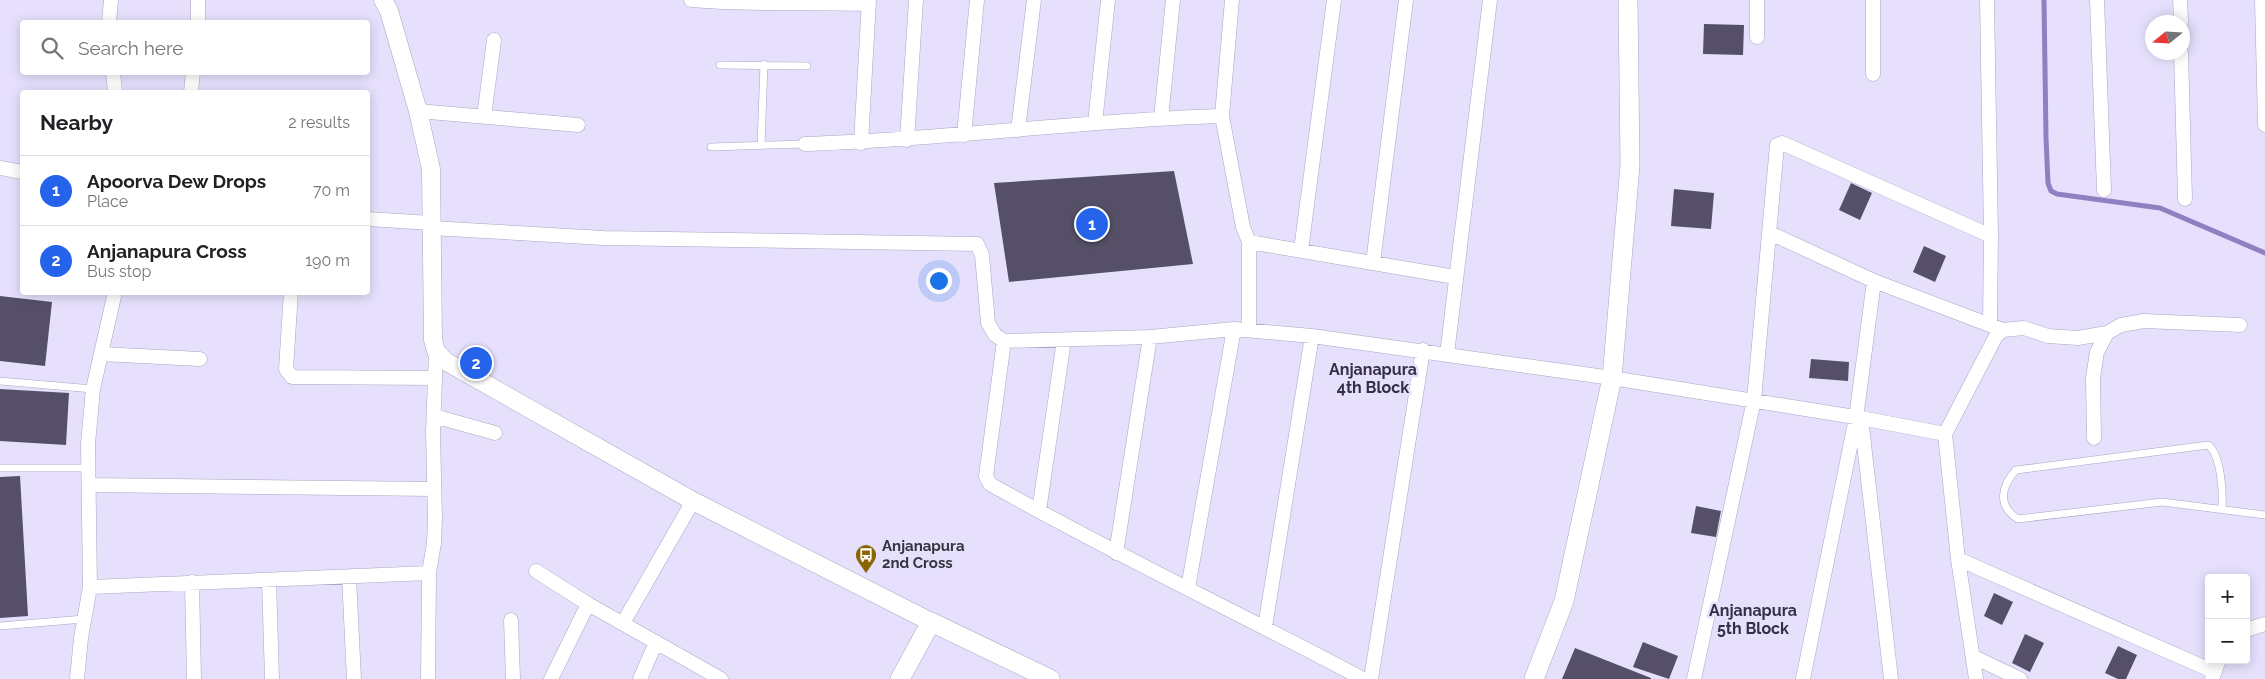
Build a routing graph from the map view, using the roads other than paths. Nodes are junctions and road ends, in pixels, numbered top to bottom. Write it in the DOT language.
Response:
graph roads {
  1 [pos="111,0"];
  2 [pos="198,0"];
  3 [pos="383,0"];
  4 [pos="691,0"];
  5 [pos="916,0"];
  6 [pos="977,0"];
  7 [pos="1034,0"];
  8 [pos="1108,0"];
  9 [pos="1173,0"];
  10 [pos="1232,0"];
  11 [pos="1334,0"];
  12 [pos="1406,0"];
  13 [pos="1490,0"];
  14 [pos="1628,0"];
  15 [pos="1757,0"];
  16 [pos="1873,0"];
  17 [pos="1987,0"];
  18 [pos="2098,0"];
  19 [pos="2180,0"];
  20 [pos="2262,0"];
  21 [pos="790,1"];
  22 [pos="869,2"];
  23 [pos="2181,15"];
  24 [pos="108,20"];
  25 [pos="198,20"];
  26 [pos="1757,37"];
  27 [pos="494,40"];
  28 [pos="2263,50"];
  29 [pos="2181,60"];
  30 [pos="764,64"];
  31 [pos="720,65"];
  32 [pos="807,66"];
  33 [pos="1873,74"];
  34 [pos="113,75"];
  35 [pos="193,75"];
  36 [pos="115,90"];
  37 [pos="191,90"];
  38 [pos="418,111"];
  39 [pos="1222,116"];
  40 [pos="484,117"];
  41 [pos="1161,118"];
  42 [pos="1095,123"];
  43 [pos="2265,125"];
  44 [pos="578,126"];
  45 [pos="1018,130"];
  46 [pos="964,135"];
  47 [pos="906,140"];
  48 [pos="861,143"];
  49 [pos="805,144"];
  50 [pos="761,145"];
  51 [pos="711,146"];
  52 [pos="0,168"];
  53 [pos="20,172"];
  54 [pos="2104,190"];
  55 [pos="2185,199"];
  56 [pos="370,219"];
  57 [pos="431,225"];
  58 [pos="1770,233"];
  59 [pos="1991,236"];
  60 [pos="1249,242"];
  61 [pos="1301,250"];
  62 [pos="1373,262"];
  63 [pos="1455,276"];
  64 [pos="1874,281"];
  65 [pos="114,295"];
  66 [pos="291,295"];
  67 [pos="2240,325"];
  68 [pos="1996,327"];
  69 [pos="1234,329"];
  70 [pos="1249,330"];
  71 [pos="2107,333"];
  72 [pos="1312,336"];
  73 [pos="1150,337"];
  74 [pos="1064,340"];
  75 [pos="1004,341"];
  76 [pos="436,350"];
  77 [pos="1423,350"];
  78 [pos="101,354"];
  79 [pos="1446,354"];
  80 [pos="200,359"];
  81 [pos="435,378"];
  82 [pos="1612,378"];
  83 [pos="0,380"];
  84 [pos="93,389"];
  85 [pos="1754,400"];
  86 [pos="434,416"];
  87 [pos="1858,418"];
  88 [pos="495,434"];
  89 [pos="1945,434"];
  90 [pos="2094,438"];
  91 [pos="0,468"];
  92 [pos="89,468"];
  93 [pos="89,485"];
  94 [pos="434,489"];
  95 [pos="693,501"];
  96 [pos="2222,508"];
  97 [pos="1039,511"];
  98 [pos="2265,515"];
  99 [pos="1116,553"];
  100 [pos="1958,559"];
  101 [pos="536,571"];
  102 [pos="429,573"];
  103 [pos="349,577"];
  104 [pos="269,580"];
  105 [pos="192,582"];
  106 [pos="90,587"];
  107 [pos="1188,588"];
  108 [pos="588,604"];
  109 [pos="84,619"];
  110 [pos="511,620"];
  111 [pos="931,622"];
  112 [pos="623,623"];
  113 [pos="2265,624"];
  114 [pos="0,626"];
  115 [pos="1265,627"];
  116 [pos="2250,629"];
  117 [pos="656,642"];
  118 [pos="1974,658"];
  119 [pos="2215,670"];
  120 [pos="77,679"];
  121 [pos="194,679"];
  122 [pos="272,679"];
  123 [pos="354,679"];
  124 [pos="428,679"];
  125 [pos="514,679"];
  126 [pos="551,679"];
  127 [pos="640,679"];
  128 [pos="721,679"];
  129 [pos="900,679"];
  130 [pos="1050,679"];
  131 [pos="1363,679"];
  132 [pos="1371,679"];
  133 [pos="1534,679"];
  134 [pos="1694,679"];
  135 [pos="1803,679"];
  136 [pos="1891,679"];
  137 [pos="1976,679"];
  138 [pos="2020,679"];
  1 -- 24 [label="street"];
  2 -- 25 [label="street"];
  3 -- 38 [label="street"];
  4 -- 21 [label="street"];
  5 -- 47 [label="street"];
  6 -- 46 [label="street"];
  7 -- 45 [label="street"];
  8 -- 42 [label="street"];
  9 -- 41 [label="street"];
  10 -- 39 [label="street"];
  11 -- 61 [label="street"];
  12 -- 62 [label="street"];
  13 -- 63 [label="street"];
  14 -- 82 [label="main road"];
  15 -- 26 [label="street"];
  16 -- 33 [label="street"];
  17 -- 59 [label="street"];
  18 -- 54 [label="street"];
  19 -- 23 [label="street"];
  20 -- 28 [label="street"];
  21 -- 22 [label="street"];
  22 -- 48 [label="street"];
  27 -- 40 [label="street"];
  28 -- 43 [label="street"];
  29 -- 55 [label="street"];
  30 -- 31 [label="lane"];
  30 -- 32 [label="lane"];
  30 -- 50 [label="lane"];
  34 -- 36 [label="street"];
  35 -- 37 [label="street"];
  38 -- 40 [label="street"];
  38 -- 57 [label="street"];
  39 -- 41 [label="street"];
  39 -- 60 [label="street"];
  40 -- 44 [label="street"];
  41 -- 42 [label="street"];
  42 -- 45 [label="street"];
  45 -- 46 [label="street"];
  46 -- 47 [label="street"];
  47 -- 48 [label="street"];
  48 -- 49 [label="street"];
  49 -- 50 [label="lane"];
  50 -- 51 [label="lane"];
  52 -- 53 [label="street"];
  56 -- 57 [label="street"];
  57 -- 75 [label="street"];
  57 -- 76 [label="street"];
  58 -- 59 [label="street"];
  58 -- 64 [label="street"];
  58 -- 85 [label="street"];
  59 -- 68 [label="street"];
  60 -- 61 [label="street"];
  60 -- 70 [label="street"];
  61 -- 62 [label="street"];
  62 -- 63 [label="street"];
  63 -- 79 [label="street"];
  64 -- 68 [label="street"];
  64 -- 87 [label="street"];
  65 -- 78 [label="street"];
  66 -- 81 [label="street"];
  67 -- 71 [label="street"];
  68 -- 71 [label="street"];
  68 -- 89 [label="street"];
  69 -- 70 [label="street"];
  69 -- 73 [label="street"];
  69 -- 107 [label="street"];
  70 -- 72 [label="street"];
  71 -- 90 [label="street"];
  72 -- 77 [label="street"];
  72 -- 115 [label="street"];
  73 -- 74 [label="street"];
  73 -- 99 [label="street"];
  74 -- 75 [label="street"];
  74 -- 97 [label="street"];
  75 -- 97 [label="street"];
  76 -- 81 [label="street"];
  76 -- 95 [label="street"];
  77 -- 79 [label="street"];
  77 -- 132 [label="street"];
  78 -- 80 [label="street"];
  78 -- 84 [label="street"];
  79 -- 82 [label="street"];
  81 -- 86 [label="street"];
  82 -- 85 [label="street"];
  82 -- 133 [label="main road"];
  83 -- 84 [label="lane"];
  84 -- 92 [label="street"];
  85 -- 87 [label="street"];
  85 -- 134 [label="street"];
  86 -- 88 [label="street"];
  86 -- 94 [label="street"];
  87 -- 89 [label="street"];
  87 -- 135 [label="street"];
  87 -- 136 [label="street"];
  89 -- 100 [label="street"];
  91 -- 92 [label="lane"];
  92 -- 93 [label="street"];
  93 -- 94 [label="street"];
  93 -- 106 [label="street"];
  94 -- 102 [label="street"];
  95 -- 111 [label="street"];
  95 -- 112 [label="street"];
  96 -- 96 [label="lane"];
  96 -- 98 [label="lane"];
  97 -- 99 [label="street"];
  99 -- 107 [label="street"];
  100 -- 118 [label="street"];
  100 -- 119 [label="street"];
  101 -- 108 [label="street"];
  102 -- 103 [label="street"];
  102 -- 124 [label="street"];
  103 -- 104 [label="street"];
  103 -- 123 [label="street"];
  104 -- 105 [label="street"];
  104 -- 122 [label="street"];
  105 -- 106 [label="street"];
  105 -- 121 [label="street"];
  106 -- 109 [label="street"];
  107 -- 115 [label="street"];
  108 -- 112 [label="street"];
  108 -- 126 [label="street"];
  109 -- 114 [label="lane"];
  109 -- 120 [label="street"];
  110 -- 125 [label="street"];
  111 -- 129 [label="main road"];
  111 -- 130 [label="main road"];
  112 -- 117 [label="street"];
  113 -- 116 [label="street"];
  115 -- 131 [label="street"];
  117 -- 127 [label="street"];
  117 -- 128 [label="street"];
  118 -- 137 [label="street"];
  118 -- 138 [label="street"];
}
